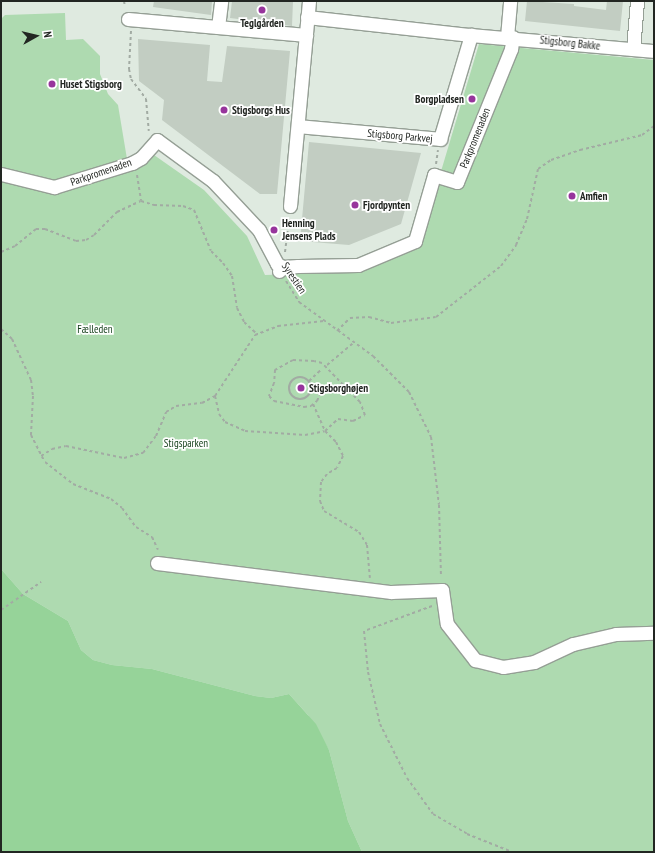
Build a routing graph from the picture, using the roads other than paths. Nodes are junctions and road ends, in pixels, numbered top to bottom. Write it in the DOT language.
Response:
graph roads {
  1 [pos="222,1"];
  2 [pos="309,1"];
  3 [pos="510,1"];
  4 [pos="637,1"];
  5 [pos="128,18"];
  6 [pos="308,18"];
  7 [pos="218,27"];
  8 [pos="471,35"];
  9 [pos="306,36"];
  10 [pos="510,37"];
  11 [pos="633,49"];
  12 [pos="654,51"];
  13 [pos="298,126"];
  14 [pos="1,174"];
  15 [pos="290,206"];
  16 [pos="157,563"];
  17 [pos="654,633"];
  1 -- 7 [label="street"];
  2 -- 6 [label="street"];
  3 -- 10 [label="street"];
  4 -- 11 [label="street"];
  5 -- 7 [label="street"];
  6 -- 8 [label="street"];
  6 -- 9 [label="street"];
  7 -- 9 [label="street"];
  8 -- 10 [label="street"];
  8 -- 13 [label="street, Stigsborg Parkvej"];
  9 -- 13 [label="street"];
  10 -- 11 [label="street, Stigsborg Bakke"];
  10 -- 14 [label="street, Parkpromenaden"];
  11 -- 12 [label="street, Stigsborg Bakke"];
  13 -- 15 [label="street"];
  16 -- 17 [label="street"];
}
